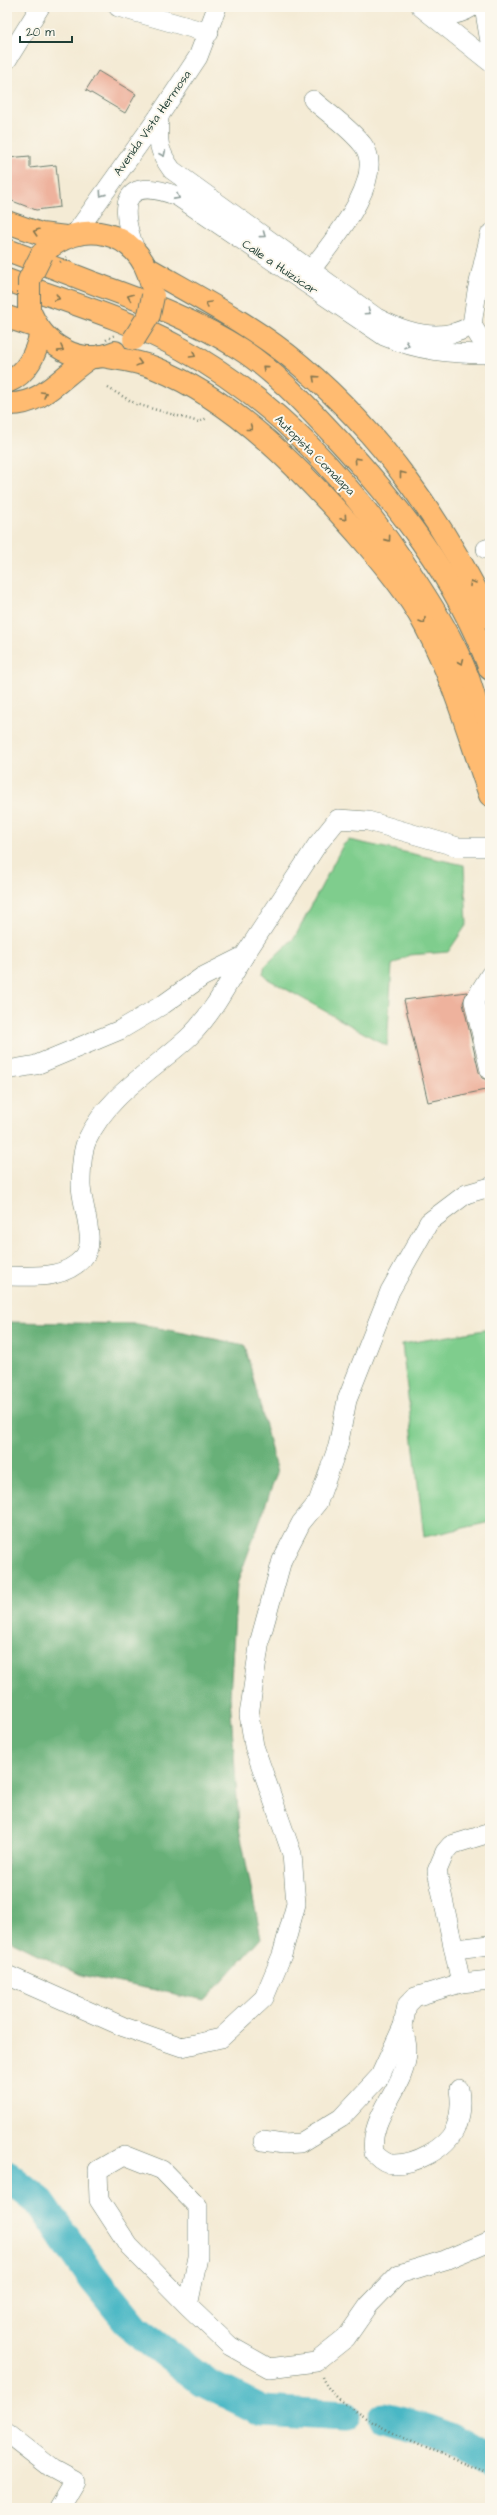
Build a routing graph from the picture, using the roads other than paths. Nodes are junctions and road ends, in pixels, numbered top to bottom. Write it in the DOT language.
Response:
graph roads {
  1 [pos="40,7"];
  2 [pos="118,7"];
  3 [pos="217,7"];
  4 [pos="472,7"];
  5 [pos="484,7"];
  6 [pos="424,9"];
  7 [pos="209,33"];
  8 [pos="490,42"];
  9 [pos="7,60"];
  10 [pos="490,62"];
  11 [pos="313,100"];
  12 [pos="160,116"];
  13 [pos="7,222"];
  14 [pos="490,234"];
  15 [pos="70,245"];
  16 [pos="7,250"];
  17 [pos="142,260"];
  18 [pos="311,270"];
  19 [pos="7,280"];
  20 [pos="7,317"];
  21 [pos="36,323"];
  22 [pos="466,329"];
  23 [pos="490,346"];
  24 [pos="427,350"];
  25 [pos="490,354"];
  26 [pos="96,356"];
  27 [pos="7,382"];
  28 [pos="7,404"];
  29 [pos="490,618"];
  30 [pos="490,669"];
  31 [pos="490,762"];
  32 [pos="490,795"];
  33 [pos="490,847"];
  34 [pos="244,956"];
  35 [pos="490,974"];
  36 [pos="195,982"];
  37 [pos="216,1005"];
  38 [pos="7,1070"];
  39 [pos="490,1070"];
  40 [pos="490,1187"];
  41 [pos="7,1276"];
  42 [pos="490,1833"];
  43 [pos="490,1945"];
  44 [pos="455,1949"];
  45 [pos="7,1975"];
  46 [pos="490,1980"];
  47 [pos="461,1983"];
  48 [pos="402,2026"];
  49 [pos="459,2089"];
  50 [pos="263,2141"];
  51 [pos="490,2242"];
  52 [pos="188,2306"];
  53 [pos="7,2433"];
  54 [pos="59,2508"];
  1 -- 9 [label="street"];
  2 -- 7 [label="street"];
  3 -- 7 [label="street, Avenida Vista Hermosa"];
  4 -- 6 [label="street"];
  5 -- 8 [label="street"];
  6 -- 10 [label="street"];
  7 -- 12 [label="street, Avenida Vista Hermosa"];
  11 -- 18 [label="street"];
  12 -- 15 [label="street, Avenida Vista Hermosa, one-way"];
  12 -- 18 [label="street, Calle a Huizúcar, one-way"];
  15 -- 13 [label="highway, one-way"];
  14 -- 22 [label="street"];
  15 -- 17 [label="highway"];
  15 -- 21 [label="highway, bridge"];
  30 -- 16 [label="highway, one-way"];
  17 -- 24 [label="street, Calle a Huizúcar, one-way"];
  17 -- 26 [label="highway, bridge"];
  29 -- 17 [label="highway, one-way"];
  18 -- 22 [label="street, Calle a Huizúcar, one-way"];
  19 -- 31 [label="highway, Autopista Comalapa, one-way"];
  20 -- 21 [label="highway"];
  21 -- 26 [label="highway, one-way"];
  21 -- 27 [label="highway"];
  22 -- 23 [label="street"];
  22 -- 24 [label="street"];
  24 -- 25 [label="street, Calle a Huizúcar"];
  28 -- 26 [label="highway, one-way"];
  26 -- 32 [label="highway, one-way"];
  33 -- 34 [label="street"];
  34 -- 36 [label="street"];
  34 -- 37 [label="street"];
  35 -- 39 [label="street"];
  36 -- 37 [label="street"];
  36 -- 38 [label="street"];
  37 -- 41 [label="street"];
  40 -- 45 [label="street"];
  42 -- 44 [label="street"];
  43 -- 44 [label="street"];
  44 -- 47 [label="street"];
  46 -- 47 [label="street"];
  47 -- 48 [label="street"];
  48 -- 49 [label="street"];
  48 -- 50 [label="street"];
  51 -- 52 [label="street"];
  52 -- 52 [label="street"];
  53 -- 54 [label="street"];
}
